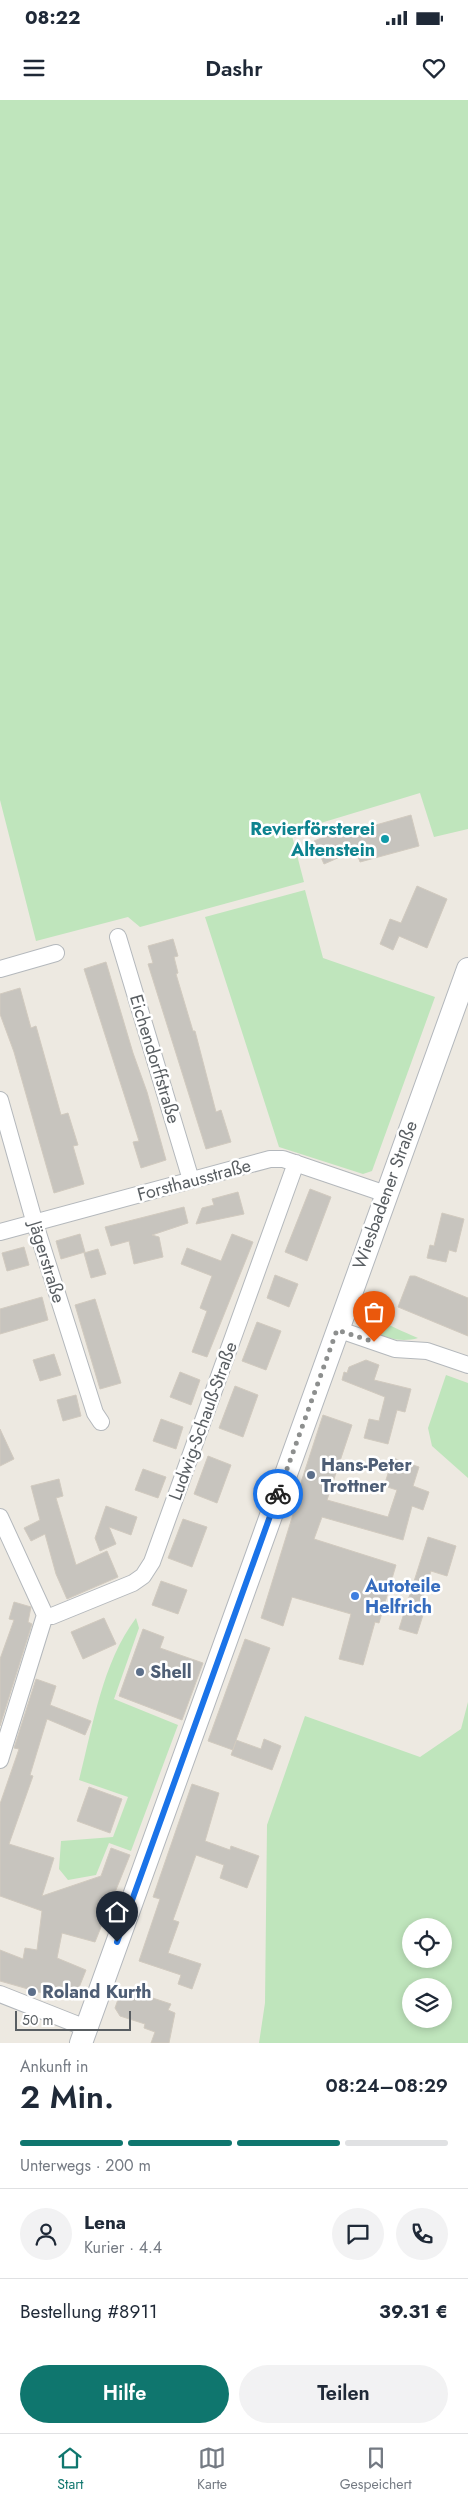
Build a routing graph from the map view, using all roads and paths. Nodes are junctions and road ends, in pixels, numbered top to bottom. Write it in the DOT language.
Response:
graph roads {
  1 [pos="118,937"];
  2 [pos="56,953"];
  3 [pos="0,969"];
  4 [pos="468,969"];
  5 [pos="0,1100"];
  6 [pos="296,1164"];
  7 [pos="192,1180"];
  8 [pos="386,1194"];
  9 [pos="35,1224"];
  10 [pos="0,1232"];
  11 [pos="337,1330"];
  12 [pos="468,1365"];
  13 [pos="101,1422"];
  14 [pos="0,1517"];
  15 [pos="45,1615"];
  16 [pos="0,1760"];
  17 [pos="0,1994"];
  18 [pos="84,2035"];
  1 -- 7 [label="street, Eichendorffstraße"];
  2 -- 3 [label="street"];
  4 -- 8 [label="main road, Wiesbadener Straße"];
  5 -- 9 [label="street, Jägerstraße"];
  6 -- 7 [label="street, Forsthausstraße"];
  6 -- 8 [label="street, Forsthausstraße"];
  6 -- 15 [label="street, Ludwig-Schauß-Straße"];
  7 -- 9 [label="street, Forsthausstraße"];
  8 -- 11 [label="main road, Wiesbadener Straße"];
  9 -- 10 [label="street, Forsthausstraße"];
  9 -- 13 [label="street, Jägerstraße"];
  11 -- 12 [label="street"];
  11 -- 18 [label="main road, Wiesbadener Straße"];
  14 -- 15 [label="street"];
  15 -- 16 [label="street"];
  17 -- 18 [label="street"];
}
